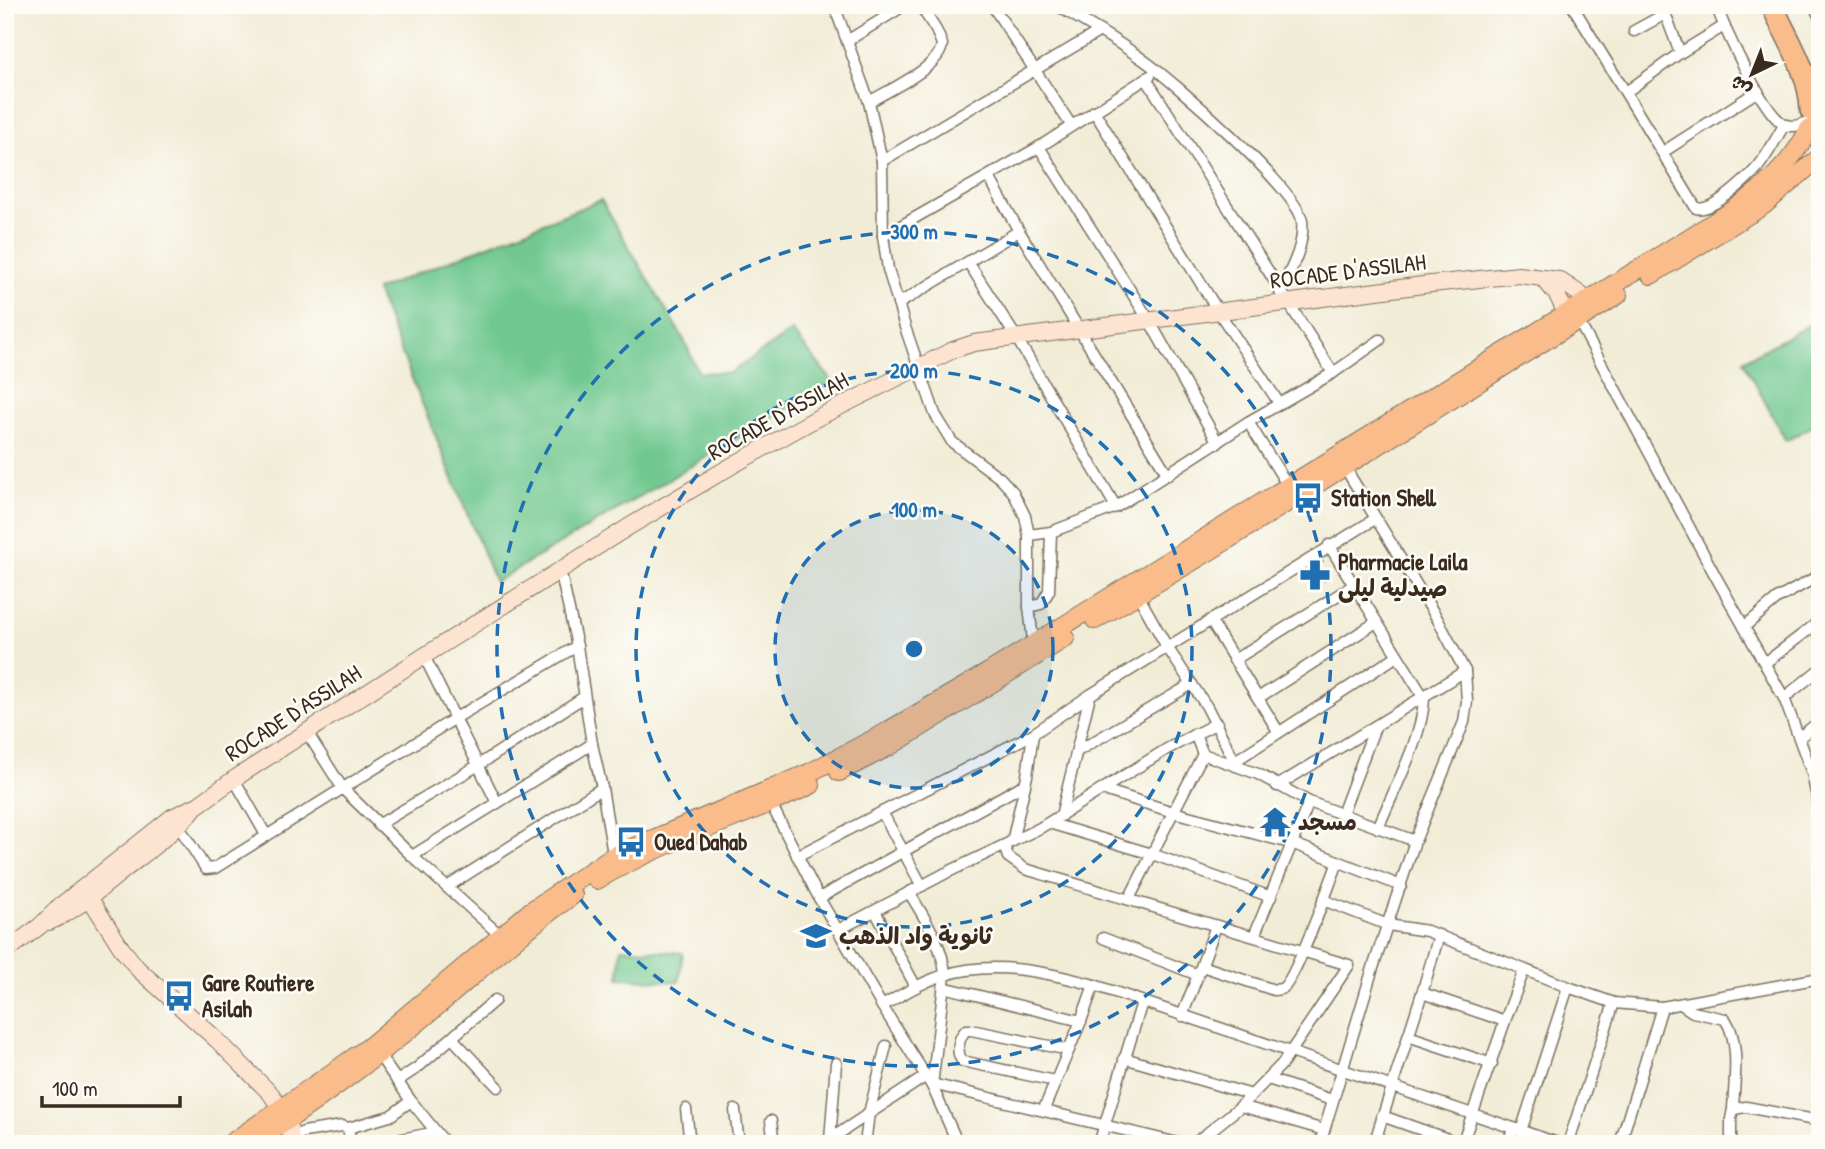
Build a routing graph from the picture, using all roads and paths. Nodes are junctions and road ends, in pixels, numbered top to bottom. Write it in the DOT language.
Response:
graph roads {
  1 [pos="834,5"];
  2 [pos="905,5"];
  3 [pos="920,5"];
  4 [pos="992,5"];
  5 [pos="1056,5"];
  6 [pos="1572,5"];
  7 [pos="1716,5"];
  8 [pos="1772,5"];
  9 [pos="1814,5"];
  10 [pos="1663,10"];
  11 [pos="1820,18"];
  12 [pos="1724,26"];
  13 [pos="1100,31"];
  14 [pos="1634,31"];
  15 [pos="847,41"];
  16 [pos="1792,44"];
  17 [pos="1680,53"];
  18 [pos="1036,70"];
  19 [pos="1156,70"];
  20 [pos="1147,80"];
  21 [pos="1820,81"];
  22 [pos="1758,91"];
  23 [pos="1626,92"];
  24 [pos="869,102"];
  25 [pos="1094,111"];
  26 [pos="1814,121"];
  27 [pos="1071,125"];
  28 [pos="1784,125"];
  29 [pos="1039,147"];
  30 [pos="1663,152"];
  31 [pos="1820,158"];
  32 [pos="881,162"];
  33 [pos="989,177"];
  34 [pos="1019,231"];
  35 [pos="883,236"];
  36 [pos="968,262"];
  37 [pos="1543,278"];
  38 [pos="1283,297"];
  39 [pos="898,304"];
  40 [pos="1218,311"];
  41 [pos="1579,314"];
  42 [pos="1149,320"];
  43 [pos="1080,329"];
  44 [pos="1016,337"];
  45 [pos="1380,340"];
  46 [pos="919,366"];
  47 [pos="1333,373"];
  48 [pos="1279,403"];
  49 [pos="1248,422"];
  50 [pos="1218,443"];
  51 [pos="1344,467"];
  52 [pos="1168,475"];
  53 [pos="1288,486"];
  54 [pos="1116,507"];
  55 [pos="1375,519"];
  56 [pos="1051,532"];
  57 [pos="1029,535"];
  58 [pos="1329,545"];
  59 [pos="560,570"];
  60 [pos="1820,575"];
  61 [pos="1354,585"];
  62 [pos="1138,595"];
  63 [pos="1029,607"];
  64 [pos="1210,620"];
  65 [pos="1820,621"];
  66 [pos="1375,623"];
  67 [pos="1744,627"];
  68 [pos="577,646"];
  69 [pos="1167,647"];
  70 [pos="1035,651"];
  71 [pos="424,656"];
  72 [pos="1397,656"];
  73 [pos="1234,660"];
  74 [pos="1765,663"];
  75 [pos="1820,669"];
  76 [pos="1465,671"];
  77 [pos="1192,684"];
  78 [pos="1090,695"];
  79 [pos="584,697"];
  80 [pos="1258,698"];
  81 [pos="1424,698"];
  82 [pos="1784,698"];
  83 [pos="454,719"];
  84 [pos="1820,721"];
  85 [pos="1217,723"];
  86 [pos="1375,727"];
  87 [pos="1278,731"];
  88 [pos="306,732"];
  89 [pos="1033,734"];
  90 [pos="1195,734"];
  91 [pos="1800,737"];
  92 [pos="592,744"];
  93 [pos="1076,752"];
  94 [pos="1203,754"];
  95 [pos="1236,763"];
  96 [pos="477,766"];
  97 [pos="1816,770"];
  98 [pos="234,779"];
  99 [pos="1025,784"];
  100 [pos="1277,786"];
  101 [pos="602,788"];
  102 [pos="343,789"];
  103 [pos="1104,790"];
  104 [pos="768,798"];
  105 [pos="1309,802"];
  106 [pos="497,803"];
  107 [pos="882,812"];
  108 [pos="1173,812"];
  109 [pos="1820,813"];
  110 [pos="1342,814"];
  111 [pos="1061,816"];
  112 [pos="176,822"];
  113 [pos="1049,823"];
  114 [pos="377,825"];
  115 [pos="1378,828"];
  116 [pos="267,835"];
  117 [pos="1415,841"];
  118 [pos="1008,844"];
  119 [pos="1294,844"];
  120 [pos="902,851"];
  121 [pos="1152,854"];
  122 [pos="412,856"];
  123 [pos="797,856"];
  124 [pos="1338,862"];
  125 [pos="614,863"];
  126 [pos="922,886"];
  127 [pos="1401,886"];
  128 [pos="447,887"];
  129 [pos="909,892"];
  130 [pos="819,898"];
  131 [pos="1271,898"];
  132 [pos="1129,899"];
  133 [pos="86,900"];
  134 [pos="1322,900"];
  135 [pos="875,911"];
  136 [pos="1388,925"];
  137 [pos="40,926"];
  138 [pos="1216,926"];
  139 [pos="838,930"];
  140 [pos="1439,935"];
  141 [pos="501,936"];
  142 [pos="1254,936"];
  143 [pos="1103,938"];
  144 [pos="1302,951"];
  145 [pos="5,952"];
  146 [pos="1200,970"];
  147 [pos="1524,970"];
  148 [pos="945,975"];
  149 [pos="1820,978"];
  150 [pos="1094,985"];
  151 [pos="943,987"];
  152 [pos="1568,987"];
  153 [pos="916,988"];
  154 [pos="1422,993"];
  155 [pos="495,1000"];
  156 [pos="1142,1002"];
  157 [pos="1614,1003"];
  158 [pos="1681,1004"];
  159 [pos="882,1006"];
  160 [pos="1662,1007"];
  161 [pos="1182,1016"];
  162 [pos="1082,1021"];
  163 [pos="1506,1021"];
  164 [pos="1408,1036"];
  165 [pos="452,1038"];
  166 [pos="886,1046"];
  167 [pos="1069,1050"];
  168 [pos="1291,1051"];
  169 [pos="379,1055"];
  170 [pos="1124,1058"];
  171 [pos="836,1063"];
  172 [pos="1492,1064"];
  173 [pos="1343,1070"];
  174 [pos="1268,1079"];
  175 [pos="1055,1081"];
  176 [pos="397,1082"];
  177 [pos="930,1082"];
  178 [pos="498,1087"];
  179 [pos="1393,1087"];
  180 [pos="1252,1095"];
  181 [pos="1332,1100"];
  182 [pos="411,1101"];
  183 [pos="1241,1106"];
  184 [pos="686,1109"];
  185 [pos="1734,1109"];
  186 [pos="735,1110"];
  187 [pos="1044,1110"];
  188 [pos="869,1113"];
  189 [pos="1474,1114"];
  190 [pos="1382,1116"];
  191 [pos="1820,1121"];
  192 [pos="771,1122"];
  193 [pos="1104,1124"];
  194 [pos="285,1126"];
  195 [pos="348,1128"];
  196 [pos="1517,1129"];
  197 [pos="1324,1130"];
  198 [pos="436,1132"];
  199 [pos="1198,1141"];
  200 [pos="1538,1141"];
  201 [pos="826,1142"];
  202 [pos="230,1144"];
  203 [pos="251,1144"];
  204 [pos="351,1144"];
  205 [pos="377,1144"];
  206 [pos="446,1144"];
  207 [pos="690,1144"];
  208 [pos="738,1144"];
  209 [pos="774,1144"];
  210 [pos="865,1144"];
  211 [pos="958,1144"];
  212 [pos="1099,1144"];
  213 [pos="1182,1144"];
  214 [pos="1222,1144"];
  215 [pos="1320,1144"];
  216 [pos="1374,1144"];
  217 [pos="1462,1144"];
  218 [pos="1508,1144"];
  219 [pos="1560,1144"];
  220 [pos="1568,1144"];
  221 [pos="1620,1144"];
  222 [pos="1731,1144"];
  1 -- 15 [label="street"];
  2 -- 15 [label="street"];
  3 -- 24 [label="street"];
  4 -- 18 [label="street"];
  5 -- 13 [label="street"];
  6 -- 23 [label="street"];
  7 -- 12 [label="street"];
  8 -- 16 [label="highway"];
  9 -- 11 [label="street"];
  10 -- 14 [label="street"];
  10 -- 17 [label="street"];
  12 -- 17 [label="street"];
  12 -- 22 [label="street"];
  13 -- 18 [label="street"];
  13 -- 19 [label="street"];
  15 -- 24 [label="street"];
  16 -- 21 [label="highway"];
  16 -- 26 [label="highway"];
  17 -- 23 [label="street"];
  18 -- 27 [label="street"];
  18 -- 32 [label="street"];
  19 -- 20 [label="street"];
  19 -- 38 [label="street"];
  20 -- 25 [label="street"];
  20 -- 38 [label="street"];
  22 -- 28 [label="street"];
  22 -- 30 [label="street"];
  23 -- 30 [label="street"];
  24 -- 32 [label="street"];
  25 -- 27 [label="street"];
  25 -- 40 [label="street"];
  26 -- 28 [label="street"];
  26 -- 41 [label="main road"];
  27 -- 29 [label="street"];
  28 -- 30 [label="street"];
  29 -- 33 [label="street"];
  29 -- 42 [label="street"];
  31 -- 41 [label="main road"];
  32 -- 35 [label="street"];
  33 -- 34 [label="street"];
  33 -- 35 [label="street"];
  34 -- 36 [label="street"];
  34 -- 43 [label="street"];
  35 -- 39 [label="street"];
  36 -- 39 [label="street"];
  36 -- 44 [label="street"];
  37 -- 38 [label="street, ROCADE D'ASSILAH"];
  37 -- 41 [label="street"];
  37 -- 41 [label="street, ROCADE D'ASSILAH"];
  38 -- 40 [label="street, ROCADE D'ASSILAH"];
  38 -- 47 [label="street"];
  39 -- 46 [label="street"];
  40 -- 42 [label="street, ROCADE D'ASSILAH"];
  40 -- 48 [label="street"];
  41 -- 51 [label="main road"];
  41 -- 53 [label="main road"];
  41 -- 67 [label="street"];
  42 -- 43 [label="street, ROCADE D'ASSILAH"];
  42 -- 50 [label="street"];
  43 -- 44 [label="street, ROCADE D'ASSILAH"];
  43 -- 52 [label="street"];
  44 -- 46 [label="street, ROCADE D'ASSILAH"];
  44 -- 54 [label="street"];
  45 -- 47 [label="street"];
  46 -- 57 [label="street"];
  46 -- 59 [label="street, ROCADE D'ASSILAH"];
  47 -- 48 [label="street"];
  48 -- 49 [label="street"];
  49 -- 50 [label="street"];
  49 -- 53 [label="street"];
  50 -- 52 [label="street"];
  51 -- 55 [label="street"];
  51 -- 62 [label="main road"];
  52 -- 54 [label="street"];
  53 -- 70 [label="main road"];
  54 -- 56 [label="street"];
  55 -- 58 [label="street"];
  55 -- 76 [label="street"];
  56 -- 57 [label="street"];
  56 -- 63 [label="street"];
  57 -- 63 [label="street"];
  58 -- 61 [label="street"];
  58 -- 64 [label="street"];
  59 -- 68 [label="street"];
  59 -- 71 [label="street, ROCADE D'ASSILAH"];
  60 -- 67 [label="street"];
  61 -- 66 [label="street"];
  61 -- 73 [label="street"];
  62 -- 69 [label="street"];
  62 -- 70 [label="main road"];
  63 -- 70 [label="street"];
  64 -- 69 [label="street"];
  64 -- 73 [label="street"];
  65 -- 74 [label="street"];
  66 -- 72 [label="street"];
  66 -- 80 [label="street"];
  67 -- 74 [label="street"];
  68 -- 79 [label="street"];
  68 -- 83 [label="street"];
  69 -- 77 [label="street"];
  69 -- 78 [label="street"];
  70 -- 104 [label="main road"];
  71 -- 83 [label="street"];
  71 -- 88 [label="street, ROCADE D'ASSILAH"];
  72 -- 81 [label="street"];
  72 -- 87 [label="street"];
  73 -- 80 [label="street"];
  74 -- 82 [label="street"];
  75 -- 82 [label="street"];
  76 -- 81 [label="street"];
  76 -- 117 [label="street"];
  77 -- 85 [label="street"];
  77 -- 93 [label="street"];
  78 -- 89 [label="street"];
  78 -- 93 [label="street"];
  79 -- 92 [label="street"];
  79 -- 96 [label="street"];
  80 -- 87 [label="street"];
  81 -- 86 [label="street"];
  81 -- 115 [label="street"];
  82 -- 91 [label="street"];
  83 -- 96 [label="street"];
  83 -- 102 [label="street"];
  84 -- 91 [label="street"];
  85 -- 90 [label="street"];
  85 -- 95 [label="street"];
  86 -- 100 [label="street"];
  86 -- 110 [label="street"];
  87 -- 95 [label="street"];
  88 -- 98 [label="street, ROCADE D'ASSILAH"];
  88 -- 102 [label="street"];
  89 -- 99 [label="street"];
  89 -- 107 [label="street"];
  90 -- 94 [label="street"];
  90 -- 103 [label="street"];
  91 -- 97 [label="street"];
  92 -- 101 [label="street"];
  92 -- 106 [label="street"];
  93 -- 111 [label="street"];
  94 -- 95 [label="street"];
  94 -- 108 [label="street"];
  95 -- 100 [label="street"];
  96 -- 106 [label="street"];
  96 -- 114 [label="street"];
  97 -- 109 [label="street"];
  98 -- 112 [label="street, ROCADE D'ASSILAH"];
  98 -- 116 [label="street"];
  99 -- 118 [label="street"];
  99 -- 120 [label="street"];
  100 -- 105 [label="street"];
  101 -- 125 [label="street"];
  101 -- 128 [label="street"];
  102 -- 114 [label="street"];
  102 -- 116 [label="street"];
  103 -- 108 [label="street"];
  103 -- 111 [label="street"];
  104 -- 123 [label="street"];
  104 -- 125 [label="main road"];
  105 -- 110 [label="street"];
  105 -- 119 [label="street"];
  106 -- 122 [label="street"];
  107 -- 120 [label="street"];
  107 -- 123 [label="street"];
  108 -- 119 [label="street"];
  108 -- 121 [label="street"];
  110 -- 115 [label="street"];
  111 -- 113 [label="street"];
  112 -- 116 [label="street"];
  112 -- 133 [label="street, ROCADE D'ASSILAH"];
  112 -- 137 [label="street, ROCADE D'ASSILAH"];
  113 -- 118 [label="street"];
  113 -- 121 [label="street"];
  114 -- 122 [label="street"];
  115 -- 117 [label="street"];
  117 -- 127 [label="street"];
  118 -- 126 [label="street"];
  118 -- 132 [label="street"];
  119 -- 124 [label="street"];
  119 -- 131 [label="street"];
  120 -- 126 [label="street"];
  120 -- 130 [label="street"];
  121 -- 131 [label="street"];
  121 -- 132 [label="street"];
  122 -- 128 [label="street"];
  123 -- 130 [label="street"];
  124 -- 127 [label="street"];
  124 -- 134 [label="street"];
  125 -- 141 [label="main road"];
  125 -- 169 [label="main road"];
  126 -- 129 [label="street"];
  127 -- 136 [label="street"];
  128 -- 141 [label="street"];
  129 -- 135 [label="street"];
  129 -- 148 [label="street"];
  130 -- 139 [label="street"];
  131 -- 142 [label="street"];
  132 -- 138 [label="street"];
  133 -- 137 [label="street, ROCADE D'ASSILAH"];
  133 -- 194 [label="street"];
  134 -- 136 [label="street"];
  134 -- 144 [label="street"];
  135 -- 139 [label="street"];
  135 -- 153 [label="street"];
  136 -- 140 [label="street"];
  136 -- 173 [label="street"];
  137 -- 145 [label="street, ROCADE D'ASSILAH"];
  138 -- 142 [label="street"];
  138 -- 146 [label="street"];
  139 -- 159 [label="street"];
  140 -- 147 [label="street"];
  140 -- 154 [label="street"];
  141 -- 194 [label="main road"];
  142 -- 144 [label="street"];
  143 -- 146 [label="street"];
  144 -- 146 [label="street"];
  144 -- 168 [label="street"];
  146 -- 161 [label="street"];
  147 -- 152 [label="street"];
  147 -- 163 [label="street"];
  148 -- 150 [label="street"];
  148 -- 151 [label="street"];
  148 -- 153 [label="street"];
  149 -- 158 [label="street"];
  150 -- 156 [label="street"];
  150 -- 162 [label="street"];
  151 -- 162 [label="street"];
  151 -- 177 [label="street"];
  152 -- 157 [label="street"];
  152 -- 196 [label="street"];
  153 -- 159 [label="street"];
  154 -- 163 [label="street"];
  154 -- 164 [label="street"];
  155 -- 165 [label="street"];
  156 -- 161 [label="street"];
  156 -- 170 [label="street"];
  157 -- 160 [label="street"];
  157 -- 220 [label="street"];
  158 -- 160 [label="street"];
  158 -- 185 [label="street"];
  159 -- 177 [label="street"];
  160 -- 221 [label="street"];
  161 -- 168 [label="street"];
  162 -- 167 [label="street"];
  163 -- 172 [label="street"];
  164 -- 172 [label="street"];
  164 -- 179 [label="street"];
  165 -- 176 [label="street"];
  165 -- 178 [label="street"];
  166 -- 188 [label="street"];
  167 -- 175 [label="street"];
  167 -- 175 [label="street"];
  168 -- 173 [label="street"];
  168 -- 174 [label="street"];
  169 -- 176 [label="street"];
  169 -- 194 [label="main road"];
  170 -- 180 [label="street"];
  170 -- 193 [label="street"];
  171 -- 201 [label="street"];
  172 -- 189 [label="street"];
  173 -- 179 [label="street"];
  173 -- 181 [label="street"];
  174 -- 180 [label="street"];
  174 -- 181 [label="street"];
  175 -- 187 [label="street"];
  176 -- 182 [label="street"];
  177 -- 187 [label="street"];
  177 -- 188 [label="street"];
  177 -- 211 [label="street"];
  179 -- 189 [label="street"];
  179 -- 190 [label="street"];
  180 -- 183 [label="street"];
  181 -- 197 [label="street"];
  182 -- 195 [label="street"];
  182 -- 198 [label="street"];
  183 -- 197 [label="street"];
  183 -- 199 [label="street"];
  184 -- 207 [label="street"];
  185 -- 191 [label="street"];
  185 -- 222 [label="street"];
  186 -- 208 [label="street"];
  187 -- 193 [label="street"];
  188 -- 201 [label="street"];
  188 -- 210 [label="street"];
  189 -- 196 [label="street"];
  189 -- 217 [label="street"];
  190 -- 216 [label="street"];
  190 -- 217 [label="street"];
  192 -- 209 [label="street"];
  193 -- 212 [label="street"];
  193 -- 213 [label="street"];
  194 -- 195 [label="street"];
  194 -- 202 [label="main road"];
  194 -- 203 [label="main road"];
  195 -- 204 [label="street"];
  196 -- 200 [label="street"];
  196 -- 218 [label="street"];
  197 -- 215 [label="street"];
  198 -- 205 [label="street"];
  198 -- 206 [label="street"];
  199 -- 214 [label="street"];
  200 -- 219 [label="street"];
}
